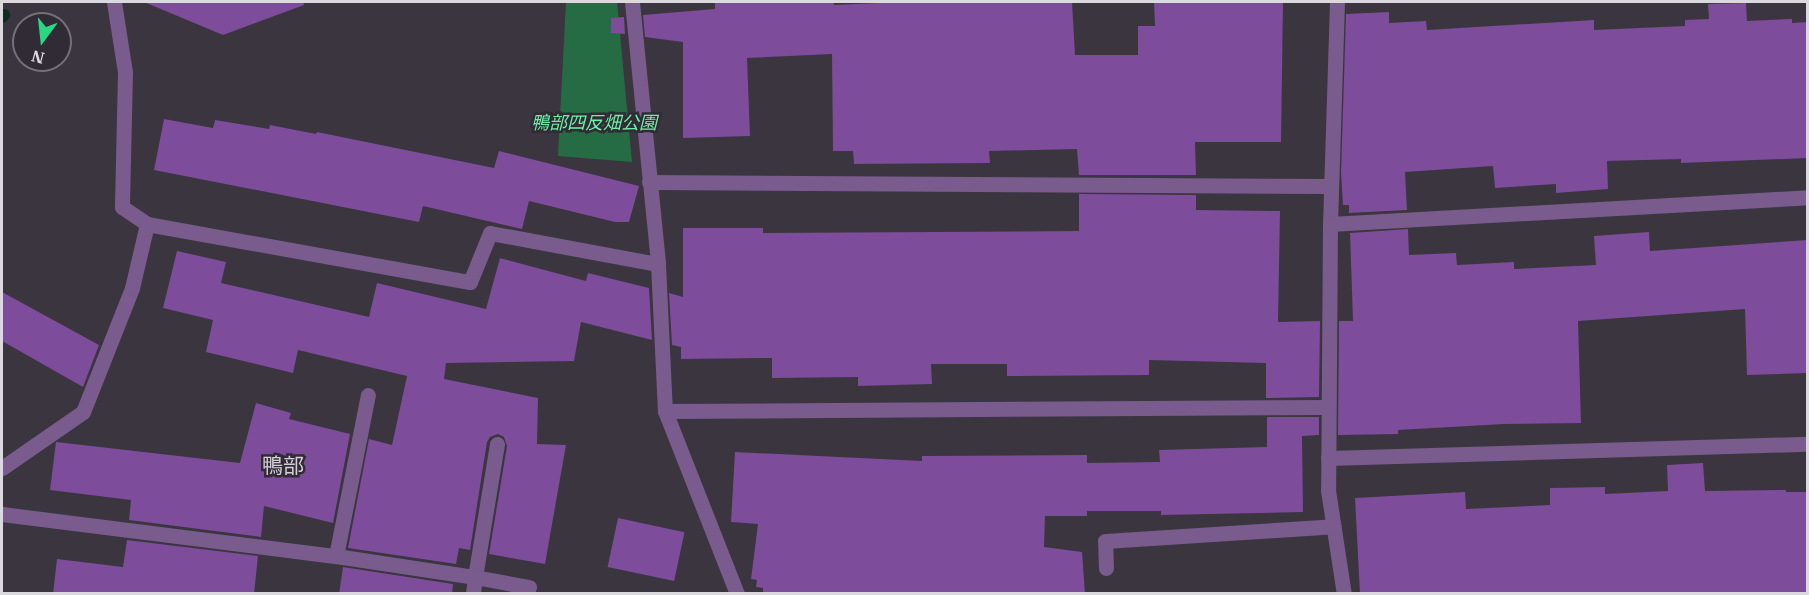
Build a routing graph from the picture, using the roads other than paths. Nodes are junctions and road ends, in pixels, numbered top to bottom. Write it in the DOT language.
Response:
graph roads {
  1 [pos="114,2"];
  2 [pos="632,2"];
  3 [pos="1336,2"];
  4 [pos="649,182"];
  5 [pos="1331,186"];
  6 [pos="1808,197"];
  7 [pos="147,224"];
  8 [pos="1330,224"];
  9 [pos="658,264"];
  10 [pos="368,395"];
  11 [pos="1328,407"];
  12 [pos="665,411"];
  13 [pos="497,444"];
  14 [pos="1808,444"];
  15 [pos="1328,458"];
  16 [pos="2,468"];
  17 [pos="2,514"];
  18 [pos="1334,526"];
  19 [pos="336,556"];
  20 [pos="1106,568"];
  21 [pos="475,577"];
  22 [pos="529,587"];
  23 [pos="472,594"];
  24 [pos="737,594"];
  25 [pos="1344,594"];
  1 -- 7 [label="street"];
  2 -- 4 [label="street"];
  3 -- 5 [label="street"];
  4 -- 5 [label="street"];
  4 -- 9 [label="street"];
  5 -- 8 [label="street"];
  6 -- 8 [label="street"];
  7 -- 9 [label="street"];
  7 -- 16 [label="street"];
  8 -- 11 [label="street"];
  9 -- 12 [label="street"];
  10 -- 19 [label="street"];
  11 -- 12 [label="street"];
  11 -- 15 [label="street"];
  12 -- 24 [label="street"];
  13 -- 21 [label="street"];
  14 -- 15 [label="street"];
  15 -- 18 [label="street"];
  17 -- 19 [label="street"];
  18 -- 20 [label="street"];
  18 -- 25 [label="street"];
  19 -- 21 [label="street"];
  21 -- 22 [label="street"];
  21 -- 23 [label="street"];
}
